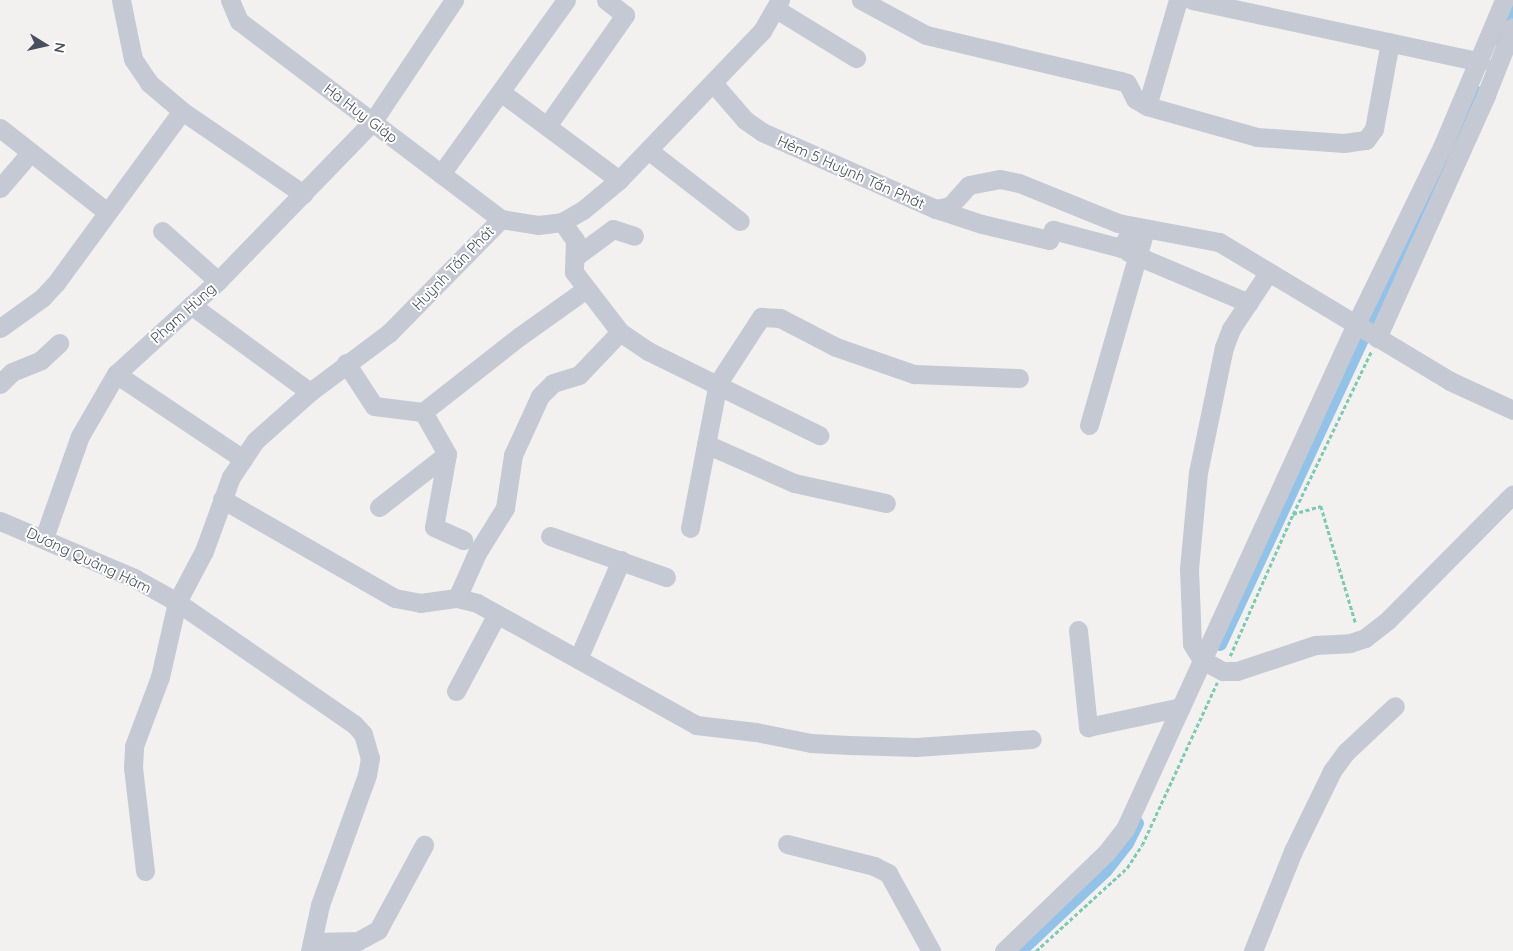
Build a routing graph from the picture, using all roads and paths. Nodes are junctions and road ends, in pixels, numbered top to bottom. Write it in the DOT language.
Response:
graph roads {
  1 [pos="121,0"];
  2 [pos="230,0"];
  3 [pos="454,0"];
  4 [pos="566,0"];
  5 [pos="606,0"];
  6 [pos="861,0"];
  7 [pos="1178,0"];
  8 [pos="1192,0"];
  9 [pos="1504,0"];
  10 [pos="778,3"];
  11 [pos="1513,27"];
  12 [pos="1390,42"];
  13 [pos="856,58"];
  14 [pos="1480,62"];
  15 [pos="713,83"];
  16 [pos="502,93"];
  17 [pos="1147,106"];
  18 [pos="182,111"];
  19 [pos="373,121"];
  20 [pos="547,126"];
  21 [pos="0,128"];
  22 [pos="648,150"];
  23 [pos="30,153"];
  24 [pos="441,174"];
  25 [pos="619,180"];
  26 [pos="0,188"];
  27 [pos="303,194"];
  28 [pos="936,209"];
  29 [pos="107,212"];
  30 [pos="501,219"];
  31 [pos="740,221"];
  32 [pos="562,222"];
  33 [pos="1139,229"];
  34 [pos="162,231"];
  35 [pos="634,236"];
  36 [pos="1116,246"];
  37 [pos="575,257"];
  38 [pos="1137,257"];
  39 [pos="1268,273"];
  40 [pos="218,281"];
  41 [pos="586,289"];
  42 [pos="1248,303"];
  43 [pos="191,305"];
  44 [pos="0,328"];
  45 [pos="1365,330"];
  46 [pos="620,332"];
  47 [pos="59,343"];
  48 [pos="346,363"];
  49 [pos="116,374"];
  50 [pos="1019,378"];
  51 [pos="718,383"];
  52 [pos="0,384"];
  53 [pos="310,392"];
  54 [pos="1513,410"];
  55 [pos="424,412"];
  56 [pos="1089,424"];
  57 [pos="819,435"];
  58 [pos="706,444"];
  59 [pos="447,454"];
  60 [pos="243,459"];
  61 [pos="1513,494"];
  62 [pos="222,499"];
  63 [pos="886,503"];
  64 [pos="379,507"];
  65 [pos="1292,514"];
  66 [pos="0,521"];
  67 [pos="690,528"];
  68 [pos="550,536"];
  69 [pos="44,538"];
  70 [pos="463,540"];
  71 [pos="621,560"];
  72 [pos="666,577"];
  73 [pos="457,598"];
  74 [pos="177,602"];
  75 [pos="497,614"];
  76 [pos="1357,625"];
  77 [pos="1078,630"];
  78 [pos="578,659"];
  79 [pos="1202,660"];
  80 [pos="456,691"];
  81 [pos="1395,706"];
  82 [pos="1181,707"];
  83 [pos="1032,739"];
  84 [pos="787,844"];
  85 [pos="424,845"];
  86 [pos="145,871"];
  87 [pos="311,947"];
  88 [pos="932,951"];
  89 [pos="1004,951"];
  90 [pos="1253,951"];
  1 -- 18 [label="street"];
  2 -- 19 [label="street, Hà Huy Giáp"];
  3 -- 19 [label="street, Phạm Hùng"];
  4 -- 16 [label="street"];
  5 -- 20 [label="street"];
  6 -- 17 [label="street"];
  7 -- 17 [label="street"];
  8 -- 12 [label="street"];
  9 -- 14 [label="street"];
  10 -- 13 [label="street"];
  10 -- 15 [label="street, Huỳnh Tấn Phát"];
  11 -- 45 [label="street"];
  12 -- 14 [label="street"];
  12 -- 17 [label="street"];
  14 -- 45 [label="street"];
  15 -- 22 [label="street, Huỳnh Tấn Phát"];
  15 -- 28 [label="street, Hẻm 5 Huỳnh Tấn Phát"];
  16 -- 20 [label="street"];
  16 -- 24 [label="street"];
  18 -- 27 [label="street"];
  18 -- 29 [label="street"];
  19 -- 24 [label="street, Hà Huy Giáp"];
  19 -- 27 [label="street, Phạm Hùng"];
  20 -- 25 [label="street"];
  21 -- 23 [label="street"];
  22 -- 25 [label="street, Huỳnh Tấn Phát"];
  22 -- 31 [label="street"];
  23 -- 26 [label="street"];
  23 -- 29 [label="street"];
  24 -- 30 [label="street, Hà Huy Giáp"];
  25 -- 32 [label="street, Huỳnh Tấn Phát"];
  27 -- 40 [label="street, Phạm Hùng"];
  28 -- 33 [label="street, Hẻm 5 Huỳnh Tấn Phát"];
  28 -- 36 [label="street"];
  29 -- 44 [label="street"];
  30 -- 32 [label="street, Huỳnh Tấn Phát"];
  30 -- 48 [label="street, Huỳnh Tấn Phát"];
  32 -- 37 [label="street"];
  33 -- 36 [label="street"];
  33 -- 38 [label="street"];
  33 -- 39 [label="street, Hẻm 5 Huỳnh Tấn Phát"];
  34 -- 40 [label="street"];
  35 -- 37 [label="street"];
  36 -- 38 [label="street"];
  37 -- 41 [label="street"];
  38 -- 42 [label="street"];
  38 -- 56 [label="street"];
  39 -- 42 [label="street"];
  39 -- 45 [label="street, Hẻm 5 Huỳnh Tấn Phát"];
  40 -- 43 [label="street, Phạm Hùng"];
  41 -- 46 [label="street"];
  41 -- 55 [label="street"];
  42 -- 79 [label="street"];
  43 -- 49 [label="street, Phạm Hùng"];
  43 -- 53 [label="street"];
  45 -- 54 [label="street, Hẻm 5 Huỳnh Tấn Phát"];
  45 -- 79 [label="street"];
  46 -- 51 [label="street"];
  46 -- 73 [label="street"];
  47 -- 52 [label="street"];
  48 -- 53 [label="street, Huỳnh Tấn Phát"];
  48 -- 55 [label="street"];
  49 -- 60 [label="street"];
  49 -- 69 [label="street, Phạm Hùng"];
  50 -- 51 [label="street"];
  51 -- 57 [label="street"];
  51 -- 58 [label="street"];
  53 -- 60 [label="street, Huỳnh Tấn Phát"];
  55 -- 59 [label="street"];
  58 -- 63 [label="street"];
  58 -- 67 [label="street"];
  59 -- 64 [label="street"];
  59 -- 70 [label="street"];
  60 -- 62 [label="street, Huỳnh Tấn Phát"];
  61 -- 79 [label="street"];
  62 -- 73 [label="street"];
  62 -- 74 [label="street, Huỳnh Tấn Phát"];
  65 -- 76 [label="path"];
  66 -- 69 [label="street, Dương Quảng Hàm"];
  68 -- 71 [label="street"];
  69 -- 74 [label="street, Dương Quảng Hàm"];
  71 -- 72 [label="street"];
  71 -- 78 [label="street"];
  73 -- 75 [label="street"];
  74 -- 86 [label="street, Huỳnh Tấn Phát"];
  74 -- 87 [label="street, Dương Quảng Hàm"];
  75 -- 78 [label="street"];
  75 -- 80 [label="street"];
  77 -- 82 [label="street"];
  78 -- 83 [label="street"];
  79 -- 82 [label="street"];
  81 -- 90 [label="street"];
  82 -- 89 [label="street"];
  84 -- 88 [label="street"];
  85 -- 87 [label="street"];
}
